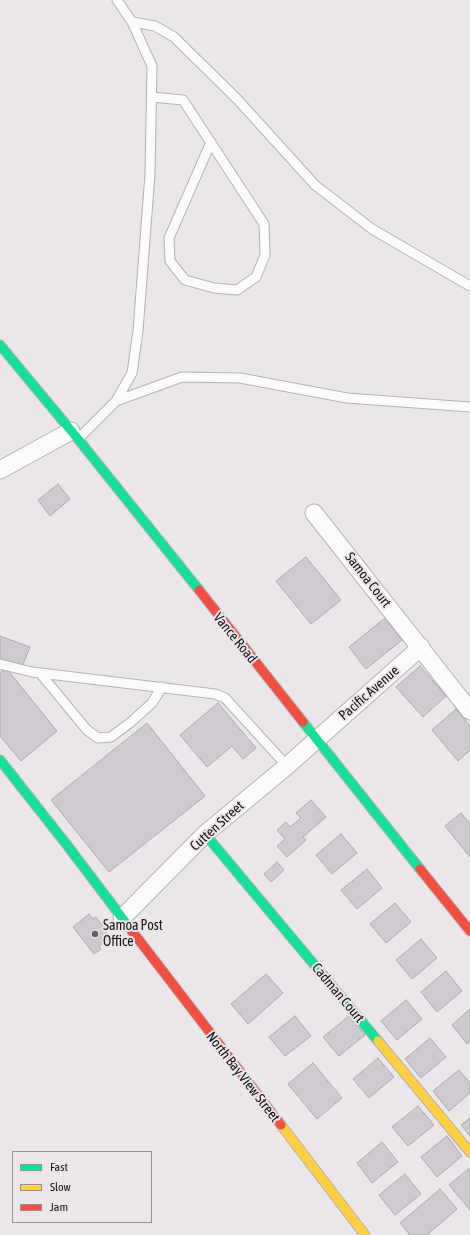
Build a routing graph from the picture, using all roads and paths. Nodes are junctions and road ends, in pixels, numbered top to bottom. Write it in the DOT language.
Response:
graph roads {
  1 [pos="117,0"];
  2 [pos="132,22"];
  3 [pos="152,97"];
  4 [pos="210,142"];
  5 [pos="470,286"];
  6 [pos="0,345"];
  7 [pos="116,401"];
  8 [pos="470,407"];
  9 [pos="74,435"];
  10 [pos="0,470"];
  11 [pos="314,513"];
  12 [pos="421,647"];
  13 [pos="0,664"];
  14 [pos="40,673"];
  15 [pos="162,688"];
  16 [pos="470,711"];
  17 [pos="316,738"];
  18 [pos="0,760"];
  19 [pos="287,766"];
  20 [pos="205,834"];
  21 [pos="122,918"];
  22 [pos="470,931"];
  23 [pos="470,1152"];
  24 [pos="365,1235"];
  1 -- 2 [label="lane"];
  2 -- 3 [label="lane"];
  2 -- 5 [label="lane"];
  3 -- 4 [label="lane"];
  3 -- 7 [label="lane"];
  4 -- 4 [label="lane"];
  6 -- 9 [label="street, Vance Road"];
  7 -- 8 [label="lane"];
  7 -- 9 [label="lane"];
  9 -- 10 [label="street"];
  9 -- 17 [label="street, Vance Road"];
  11 -- 12 [label="street, Samoa Court"];
  12 -- 16 [label="street, Samoa Court"];
  12 -- 17 [label="street, Pacific Avenue"];
  13 -- 14 [label="lane"];
  14 -- 15 [label="lane"];
  14 -- 15 [label="lane"];
  15 -- 19 [label="lane"];
  17 -- 19 [label="street, Cutten Street"];
  17 -- 22 [label="street, Vance Road"];
  18 -- 21 [label="street, North Bay View Street"];
  19 -- 20 [label="street, Cutten Street"];
  20 -- 21 [label="street, Cutten Street"];
  20 -- 23 [label="street, Cadman Court"];
  21 -- 24 [label="street, North Bay View Street"];
}
